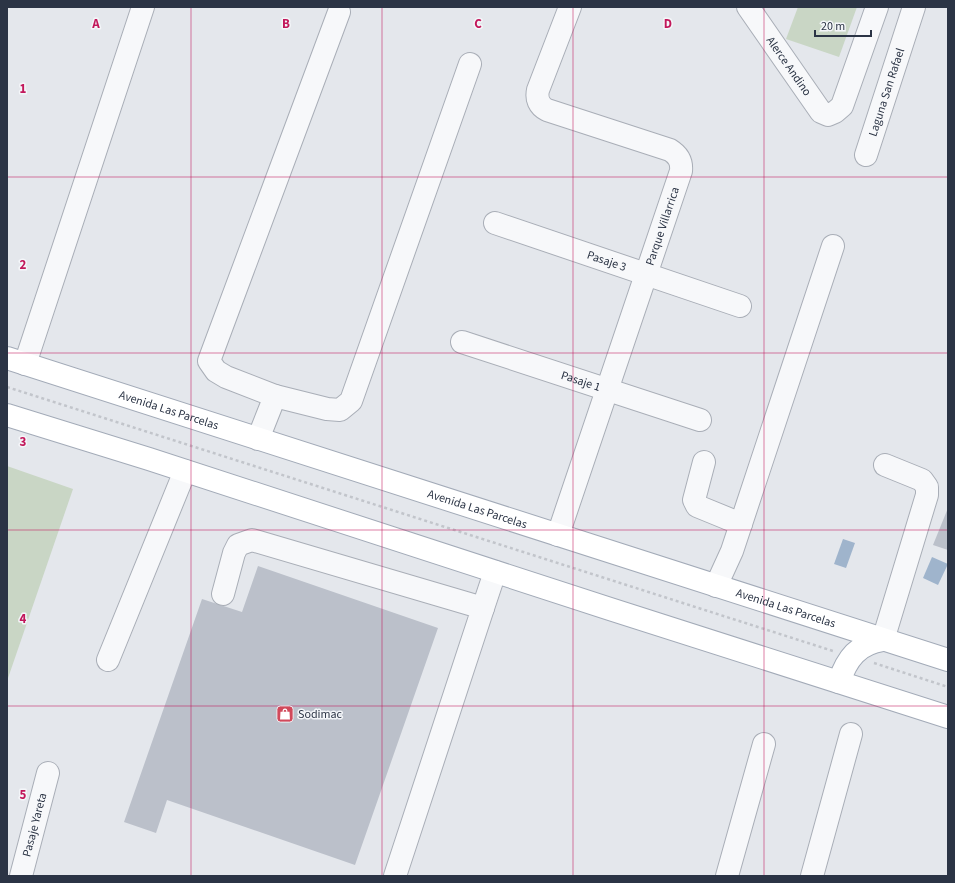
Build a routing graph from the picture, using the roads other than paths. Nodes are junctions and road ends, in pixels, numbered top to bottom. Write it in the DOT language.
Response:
graph roads {
  1 [pos="143,7"];
  2 [pos="568,7"];
  3 [pos="748,7"];
  4 [pos="877,7"];
  5 [pos="914,7"];
  6 [pos="339,12"];
  7 [pos="470,64"];
  8 [pos="866,155"];
  9 [pos="495,223"];
  10 [pos="833,246"];
  11 [pos="646,275"];
  12 [pos="740,306"];
  13 [pos="462,342"];
  14 [pos="16,361"];
  15 [pos="608,391"];
  16 [pos="275,396"];
  17 [pos="7,415"];
  18 [pos="700,420"];
  19 [pos="258,439"];
  20 [pos="704,462"];
  21 [pos="885,465"];
  22 [pos="184,471"];
  23 [pos="741,524"];
  24 [pos="558,535"];
  25 [pos="495,572"];
  26 [pos="716,586"];
  27 [pos="223,594"];
  28 [pos="483,608"];
  29 [pos="883,640"];
  30 [pos="108,660"];
  31 [pos="948,660"];
  32 [pos="839,682"];
  33 [pos="948,717"];
  34 [pos="851,734"];
  35 [pos="764,744"];
  36 [pos="48,773"];
  37 [pos="21,876"];
  38 [pos="395,876"];
  39 [pos="727,876"];
  40 [pos="812,876"];
  1 -- 14 [label="street"];
  2 -- 11 [label="street, Parque Villarrica"];
  3 -- 4 [label="street, Alerce Andino"];
  5 -- 8 [label="street, Laguna San Rafael"];
  6 -- 16 [label="street"];
  7 -- 16 [label="street"];
  9 -- 11 [label="street, Pasaje 3"];
  10 -- 23 [label="street"];
  11 -- 12 [label="street, Pasaje 3"];
  11 -- 15 [label="street, Parque Villarrica"];
  13 -- 15 [label="street, Pasaje 1"];
  14 -- 19 [label="main road, Avenida Las Parcelas"];
  15 -- 18 [label="street, Pasaje 1"];
  15 -- 24 [label="street, Parque Villarrica"];
  16 -- 19 [label="street"];
  17 -- 22 [label="main road"];
  19 -- 24 [label="main road, Avenida Las Parcelas"];
  20 -- 23 [label="street"];
  21 -- 29 [label="street"];
  22 -- 25 [label="main road"];
  22 -- 30 [label="street"];
  23 -- 26 [label="street"];
  24 -- 26 [label="main road, Avenida Las Parcelas"];
  25 -- 28 [label="street"];
  25 -- 32 [label="main road"];
  26 -- 29 [label="main road, Avenida Las Parcelas"];
  27 -- 28 [label="street"];
  28 -- 38 [label="street"];
  29 -- 31 [label="main road, Avenida Las Parcelas"];
  29 -- 32 [label="main road"];
  32 -- 33 [label="main road"];
  34 -- 40 [label="street"];
  35 -- 39 [label="street"];
  36 -- 37 [label="street, Pasaje Yareta"];
}
